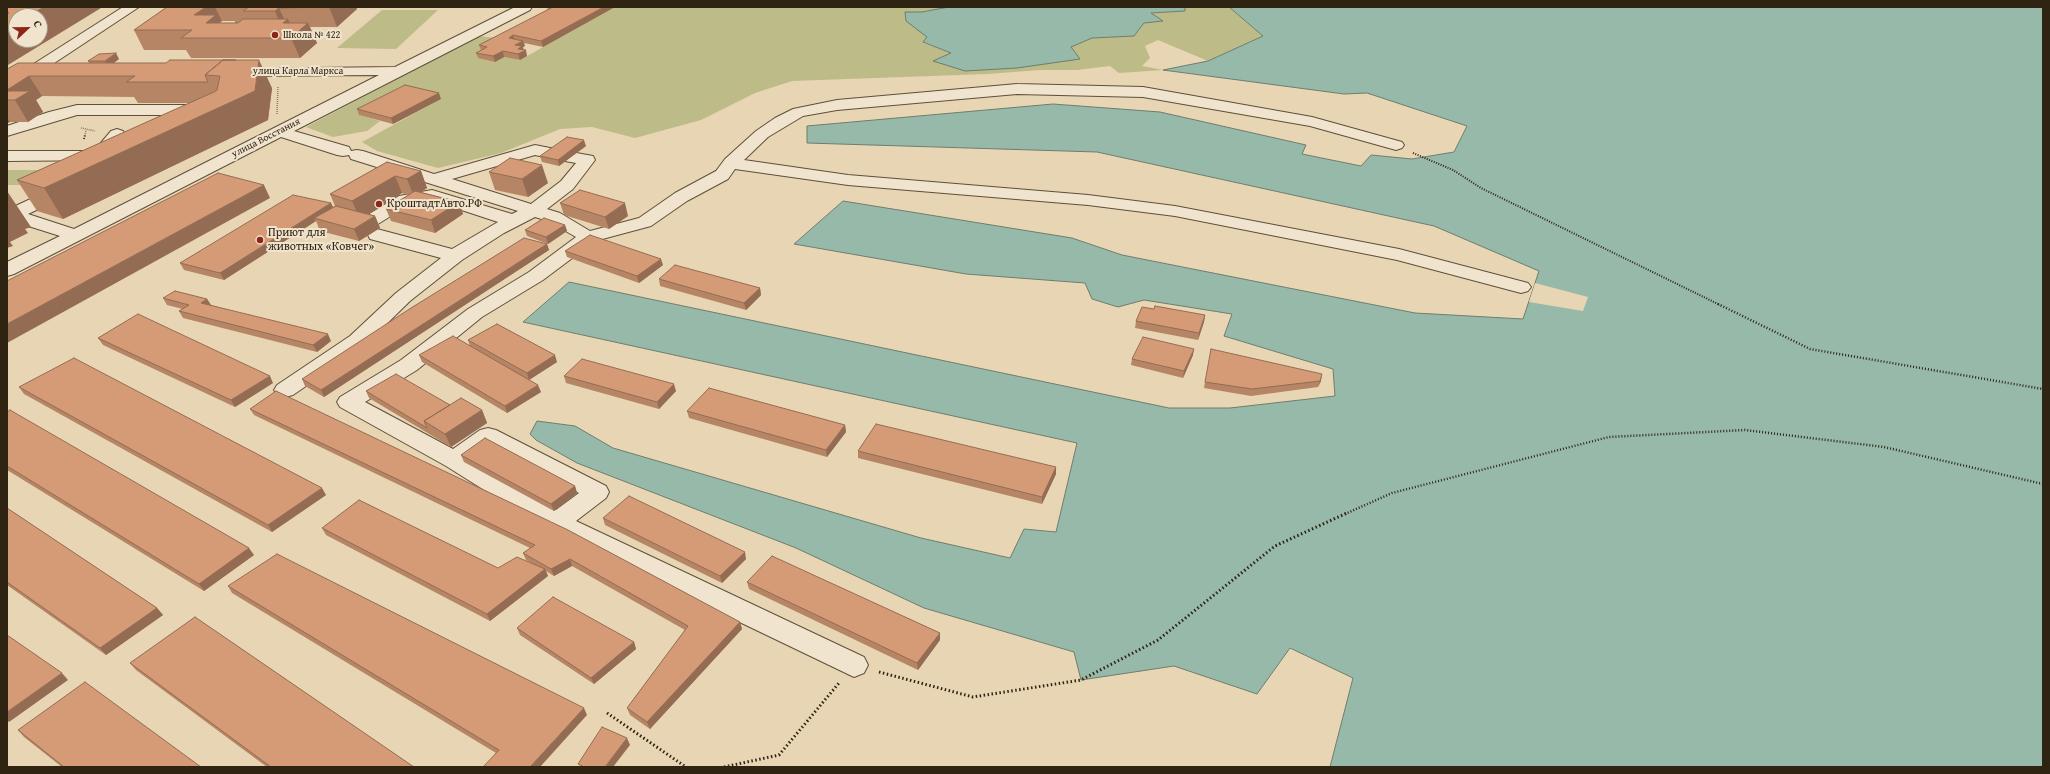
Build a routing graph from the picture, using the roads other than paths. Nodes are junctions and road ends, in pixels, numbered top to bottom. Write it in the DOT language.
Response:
graph roads {
  1 [pos="132,7"];
  2 [pos="525,7"];
  3 [pos="398,71"];
  4 [pos="222,72"];
  5 [pos="29,73"];
  6 [pos="54,73"];
  7 [pos="7,74"];
  8 [pos="7,88"];
  9 [pos="48,102"];
  10 [pos="77,110"];
  11 [pos="203,126"];
  12 [pos="276,127"];
  13 [pos="250,129"];
  14 [pos="7,131"];
  15 [pos="116,134"];
  16 [pos="1396,145"];
  17 [pos="554,154"];
  18 [pos="7,156"];
  19 [pos="571,157"];
  20 [pos="731,163"];
  21 [pos="434,179"];
  22 [pos="76,185"];
  23 [pos="534,210"];
  24 [pos="7,218"];
  25 [pos="514,221"];
  26 [pos="75,235"];
  27 [pos="588,237"];
  28 [pos="456,256"];
  29 [pos="7,270"];
  30 [pos="1521,287"];
  31 [pos="285,390"];
  32 [pos="454,460"];
  33 [pos="557,523"];
  34 [pos="854,665"];
  1 -- 5 [label="street"];
  2 -- 3 [label="street, улица Восстания"];
  3 -- 4 [label="street, улица Карла Маркса"];
  3 -- 12 [label="street, улица Восстания"];
  5 -- 6 [label="street"];
  5 -- 7 [label="street"];
  5 -- 8 [label="street"];
  9 -- 10 [label="street"];
  10 -- 11 [label="street"];
  10 -- 14 [label="street"];
  12 -- 13 [label="street"];
  12 -- 21 [label="street"];
  12 -- 26 [label="street, улица Восстания"];
  15 -- 18 [label="street"];
  16 -- 20 [label="street"];
  17 -- 21 [label="street"];
  19 -- 23 [label="street"];
  20 -- 27 [label="street"];
  20 -- 30 [label="street"];
  21 -- 23 [label="street"];
  22 -- 24 [label="street"];
  23 -- 25 [label="street"];
  23 -- 27 [label="street"];
  24 -- 26 [label="street"];
  25 -- 28 [label="street"];
  25 -- 28 [label="street"];
  26 -- 29 [label="street, улица Восстания"];
  27 -- 32 [label="street"];
  28 -- 31 [label="street"];
  32 -- 33 [label="street"];
  32 -- 33 [label="street"];
  33 -- 34 [label="street"];
}
